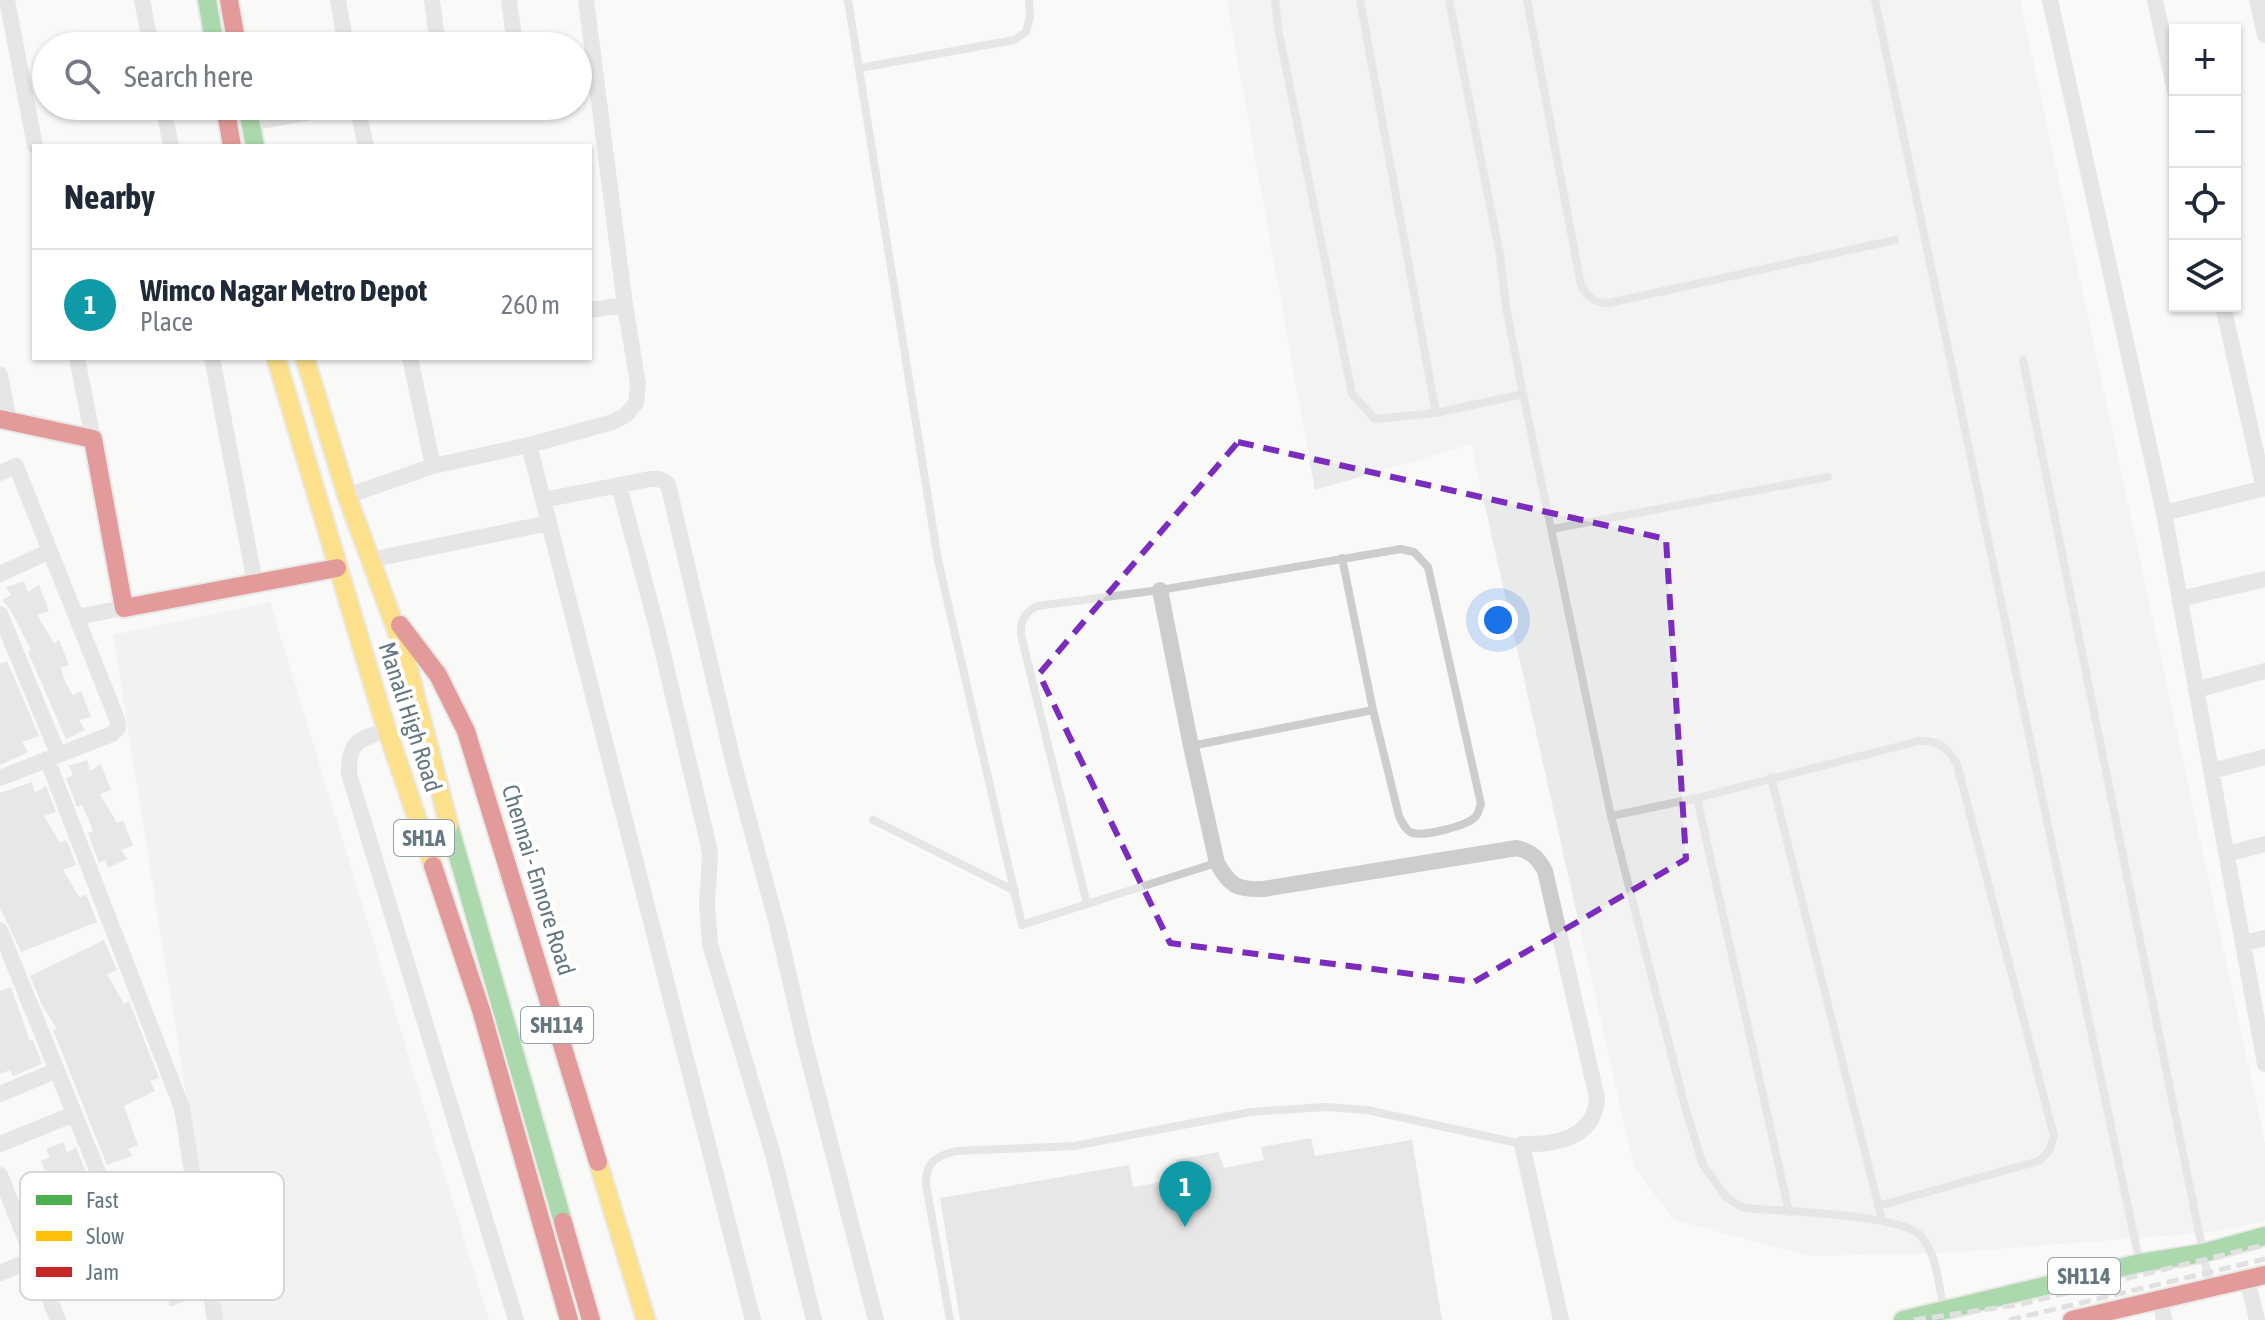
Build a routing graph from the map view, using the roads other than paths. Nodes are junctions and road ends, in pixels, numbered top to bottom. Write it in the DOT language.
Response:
graph roads {
  1 [pos="7,0"];
  2 [pos="142,0"];
  3 [pos="207,0"];
  4 [pos="229,0"];
  5 [pos="338,0"];
  6 [pos="432,0"];
  7 [pos="509,0"];
  8 [pos="586,0"];
  9 [pos="848,0"];
  10 [pos="1029,0"];
  11 [pos="1275,0"];
  12 [pos="1360,0"];
  13 [pos="1449,0"];
  14 [pos="1527,0"];
  15 [pos="1875,0"];
  16 [pos="2050,0"];
  17 [pos="2155,0"];
  18 [pos="2257,0"];
  19 [pos="148,32"];
  20 [pos="213,32"];
  21 [pos="235,32"];
  22 [pos="344,32"];
  23 [pos="436,32"];
  24 [pos="513,32"];
  25 [pos="590,32"];
  26 [pos="2265,35"];
  27 [pos="592,45"];
  28 [pos="2169,64"];
  29 [pos="860,68"];
  30 [pos="592,75"];
  31 [pos="596,75"];
  32 [pos="166,120"];
  33 [pos="227,120"];
  34 [pos="250,120"];
  35 [pos="360,120"];
  36 [pos="35,144"];
  37 [pos="171,144"];
  38 [pos="232,144"];
  39 [pos="255,144"];
  40 [pos="366,144"];
  41 [pos="597,146"];
  42 [pos="1895,240"];
  43 [pos="625,305"];
  44 [pos="592,310"];
  45 [pos="2224,312"];
  46 [pos="77,360"];
  47 [pos="212,360"];
  48 [pos="277,360"];
  49 [pos="306,360"];
  50 [pos="410,360"];
  51 [pos="2023,360"];
  52 [pos="0,375"];
  53 [pos="1523,394"];
  54 [pos="1436,413"];
  55 [pos="5,420"];
  56 [pos="93,439"];
  57 [pos="529,445"];
  58 [pos="433,466"];
  59 [pos="0,473"];
  60 [pos="1828,477"];
  61 [pos="619,486"];
  62 [pos="2265,488"];
  63 [pos="347,496"];
  64 [pos="543,500"];
  65 [pos="2164,513"];
  66 [pos="549,523"];
  67 [pos="1552,529"];
  68 [pos="50,551"];
  69 [pos="1342,558"];
  70 [pos="370,560"];
  71 [pos="337,568"];
  72 [pos="0,574"];
  73 [pos="2265,579"];
  74 [pos="255,583"];
  75 [pos="1160,590"];
  76 [pos="2180,599"];
  77 [pos="124,608"];
  78 [pos="388,610"];
  79 [pos="0,614"];
  80 [pos="76,617"];
  81 [pos="353,621"];
  82 [pos="2265,671"];
  83 [pos="2196,690"];
  84 [pos="416,704"];
  85 [pos="1373,710"];
  86 [pos="386,724"];
  87 [pos="466,731"];
  88 [pos="428,742"];
  89 [pos="1191,746"];
  90 [pos="53,756"];
  91 [pos="2265,757"];
  92 [pos="2212,771"];
  93 [pos="1771,777"];
  94 [pos="0,778"];
  95 [pos="462,790"];
  96 [pos="1697,798"];
  97 [pos="1611,816"];
  98 [pos="873,820"];
  99 [pos="2265,844"];
  100 [pos="2227,854"];
  101 [pos="1217,863"];
  102 [pos="1015,891"];
  103 [pos="1087,904"];
  104 [pos="0,930"];
  105 [pos="2265,938"];
  106 [pos="2244,943"];
  107 [pos="2265,1064"];
  108 [pos="55,1071"];
  109 [pos="0,1094"];
  110 [pos="74,1114"];
  111 [pos="0,1144"];
  112 [pos="1522,1144"];
  113 [pos="98,1172"];
  114 [pos="190,1172"];
  115 [pos="0,1175"];
  116 [pos="1878,1206"];
  117 [pos="1789,1212"];
  118 [pos="1882,1220"];
  119 [pos="20,1227"];
  120 [pos="2265,1236"];
  121 [pos="2203,1253"];
  122 [pos="2140,1263"];
  123 [pos="20,1266"];
  124 [pos="0,1273"];
  125 [pos="2256,1277"];
  126 [pos="2210,1287"];
  127 [pos="2160,1299"];
  128 [pos="50,1300"];
  129 [pos="212,1300"];
  130 [pos="1944,1310"];
  131 [pos="2082,1319"];
  132 [pos="58,1320"];
  133 [pos="215,1320"];
  134 [pos="516,1320"];
  135 [pos="569,1320"];
  136 [pos="591,1320"];
  137 [pos="646,1320"];
  138 [pos="753,1320"];
  139 [pos="814,1320"];
  140 [pos="876,1320"];
  141 [pos="950,1320"];
  142 [pos="1561,1320"];
  143 [pos="1903,1320"];
  144 [pos="2164,1320"];
  145 [pos="2257,1320"];
  1 -- 36 [label="street"];
  2 -- 19 [label="street"];
  3 -- 20 [label="main road"];
  4 -- 21 [label="main road"];
  5 -- 22 [label="street"];
  6 -- 23 [label="street"];
  7 -- 24 [label="street"];
  8 -- 25 [label="street"];
  9 -- 29 [label="lane"];
  10 -- 29 [label="lane"];
  11 -- 54 [label="lane"];
  12 -- 54 [label="lane"];
  13 -- 53 [label="lane"];
  14 -- 42 [label="lane"];
  15 -- 122 [label="lane"];
  16 -- 65 [label="street"];
  17 -- 28 [label="street"];
  18 -- 26 [label="street"];
  27 -- 31 [label="street"];
  29 -- 102 [label="lane"];
  30 -- 31 [label="street"];
  31 -- 41 [label="street"];
  32 -- 37 [label="street"];
  33 -- 38 [label="main road"];
  34 -- 39 [label="main road"];
  35 -- 40 [label="street"];
  41 -- 43 [label="street"];
  43 -- 44 [label="street"];
  43 -- 57 [label="street"];
  45 -- 62 [label="street"];
  46 -- 56 [label="street"];
  47 -- 74 [label="street"];
  48 -- 71 [label="main road, Manali High Road / SH1A"];
  49 -- 63 [label="main road, Manali High Road / SH1A"];
  50 -- 58 [label="street"];
  51 -- 121 [label="lane"];
  52 -- 55 [label="street"];
  53 -- 54 [label="lane"];
  53 -- 67 [label="lane"];
  55 -- 56 [label="main road"];
  56 -- 77 [label="main road"];
  57 -- 58 [label="street"];
  57 -- 64 [label="street"];
  58 -- 63 [label="street"];
  59 -- 68 [label="street"];
  60 -- 67 [label="lane"];
  61 -- 64 [label="street"];
  61 -- 139 [label="street"];
  61 -- 140 [label="street"];
  62 -- 65 [label="street"];
  63 -- 70 [label="main road, Manali High Road / SH1A"];
  64 -- 66 [label="street"];
  65 -- 76 [label="street"];
  66 -- 70 [label="street"];
  66 -- 138 [label="street"];
  67 -- 97 [label="lane"];
  68 -- 72 [label="street"];
  68 -- 80 [label="street"];
  69 -- 75 [label="lane"];
  69 -- 85 [label="lane"];
  69 -- 85 [label="lane"];
  70 -- 78 [label="main road, Manali High Road / SH1A"];
  71 -- 74 [label="main road"];
  71 -- 81 [label="main road, Manali High Road / SH1A"];
  73 -- 76 [label="street"];
  74 -- 77 [label="main road"];
  75 -- 89 [label="street"];
  75 -- 103 [label="lane"];
  76 -- 83 [label="street"];
  77 -- 80 [label="street"];
  78 -- 81 [label="main road"];
  78 -- 84 [label="main road, Manali High Road / SH1A"];
  78 -- 87 [label="main road, Chennai - Ennore Road"];
  79 -- 90 [label="street"];
  80 -- 90 [label="street"];
  81 -- 86 [label="main road, Manali High Road / SH1A"];
  82 -- 83 [label="street"];
  83 -- 92 [label="street"];
  84 -- 86 [label="main road"];
  84 -- 88 [label="main road, Manali High Road / SH1A"];
  85 -- 89 [label="lane"];
  86 -- 134 [label="street"];
  86 -- 135 [label="main road, Manali High Road / SH1A"];
  87 -- 88 [label="main road"];
  87 -- 95 [label="main road, Chennai - Ennore Road / SH114"];
  88 -- 95 [label="main road, Manali High Road / SH1A"];
  89 -- 101 [label="street"];
  90 -- 94 [label="street"];
  90 -- 114 [label="street"];
  91 -- 92 [label="street"];
  92 -- 100 [label="street"];
  93 -- 96 [label="lane"];
  93 -- 116 [label="lane"];
  93 -- 116 [label="lane"];
  95 -- 136 [label="main road, Manali High Road / SH1A"];
  95 -- 137 [label="main road, Chennai - Ennore Road / SH114"];
  96 -- 97 [label="lane"];
  96 -- 117 [label="lane"];
  97 -- 117 [label="lane"];
  98 -- 102 [label="lane"];
  99 -- 100 [label="street"];
  100 -- 106 [label="street"];
  101 -- 103 [label="lane"];
  101 -- 112 [label="street"];
  102 -- 103 [label="lane"];
  104 -- 108 [label="street"];
  105 -- 106 [label="street"];
  106 -- 107 [label="street"];
  108 -- 109 [label="street"];
  108 -- 110 [label="street"];
  110 -- 111 [label="street"];
  110 -- 113 [label="street"];
  112 -- 141 [label="lane"];
  112 -- 142 [label="street"];
  115 -- 119 [label="street"];
  116 -- 118 [label="lane"];
  117 -- 118 [label="lane"];
  118 -- 130 [label="lane"];
  120 -- 121 [label="main road, SH114"];
  121 -- 122 [label="main road, SH114"];
  121 -- 126 [label="lane"];
  122 -- 130 [label="main road, SH114"];
  123 -- 124 [label="street"];
  125 -- 126 [label="main road, SH114"];
  125 -- 145 [label="street"];
  126 -- 127 [label="main road, SH114"];
  127 -- 131 [label="main road, SH114"];
  127 -- 144 [label="street"];
  128 -- 132 [label="street"];
  129 -- 133 [label="street"];
  130 -- 143 [label="main road, SH114"];
}
